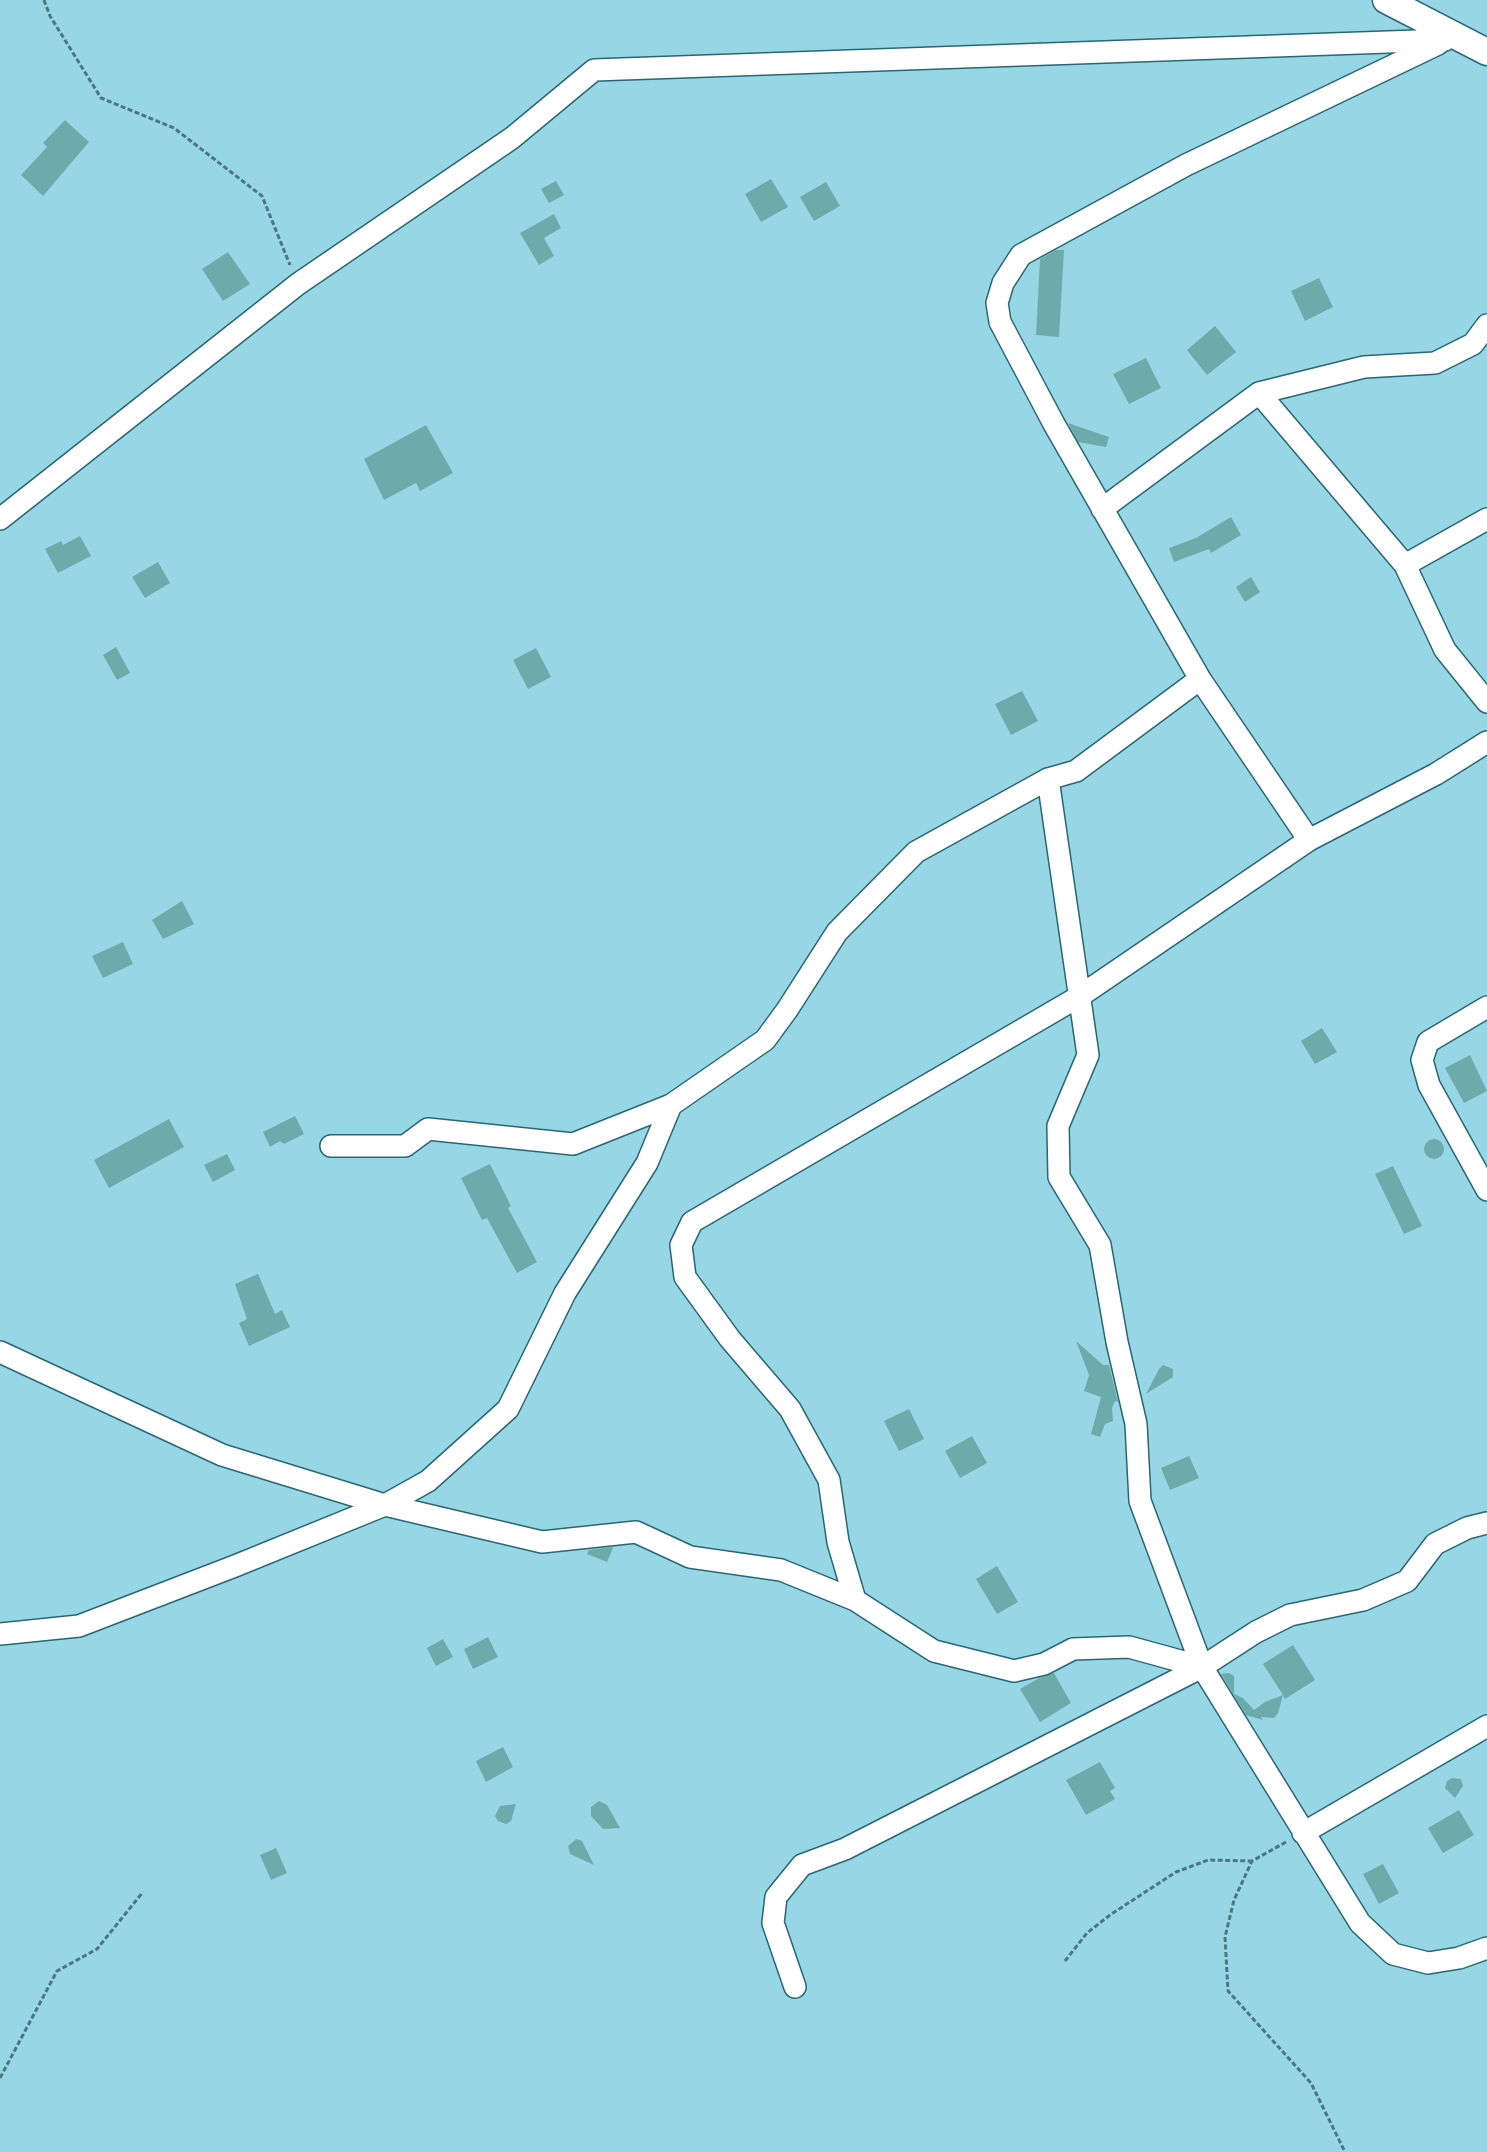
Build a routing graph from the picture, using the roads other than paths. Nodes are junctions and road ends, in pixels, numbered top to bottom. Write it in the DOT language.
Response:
graph roads {
  1 [pos="1370,0"];
  2 [pos="1386,0"];
  3 [pos="1445,40"];
  4 [pos="1487,52"];
  5 [pos="1487,325"];
  6 [pos="1259,393"];
  7 [pos="1102,509"];
  8 [pos="0,519"];
  9 [pos="1487,519"];
  10 [pos="1405,565"];
  11 [pos="1200,679"];
  12 [pos="1487,702"];
  13 [pos="1487,742"];
  14 [pos="1048,779"];
  15 [pos="1309,840"];
  16 [pos="1080,996"];
  17 [pos="1487,1007"];
  18 [pos="671,1105"];
  19 [pos="331,1146"];
  20 [pos="1487,1190"];
  21 [pos="0,1352"];
  22 [pos="386,1505"];
  23 [pos="1487,1523"];
  24 [pos="855,1600"];
  25 [pos="0,1634"];
  26 [pos="1202,1668"];
  27 [pos="1487,1726"];
  28 [pos="1303,1833"];
  29 [pos="1487,1948"];
  30 [pos="795,1987"];
  1 -- 3 [label="street"];
  2 -- 4 [label="main road"];
  3 -- 7 [label="street"];
  3 -- 8 [label="street"];
  5 -- 6 [label="street"];
  6 -- 7 [label="street"];
  6 -- 10 [label="street"];
  7 -- 11 [label="street"];
  9 -- 10 [label="street"];
  10 -- 12 [label="street"];
  11 -- 14 [label="street"];
  11 -- 15 [label="street"];
  13 -- 15 [label="street"];
  14 -- 16 [label="street"];
  14 -- 18 [label="street"];
  15 -- 16 [label="street"];
  16 -- 24 [label="street"];
  16 -- 26 [label="street"];
  17 -- 20 [label="street"];
  18 -- 19 [label="street"];
  18 -- 22 [label="street"];
  21 -- 22 [label="street"];
  22 -- 24 [label="street"];
  22 -- 25 [label="street"];
  23 -- 26 [label="street"];
  24 -- 26 [label="street"];
  26 -- 28 [label="street"];
  26 -- 30 [label="street"];
  27 -- 28 [label="street"];
  28 -- 29 [label="street"];
}
